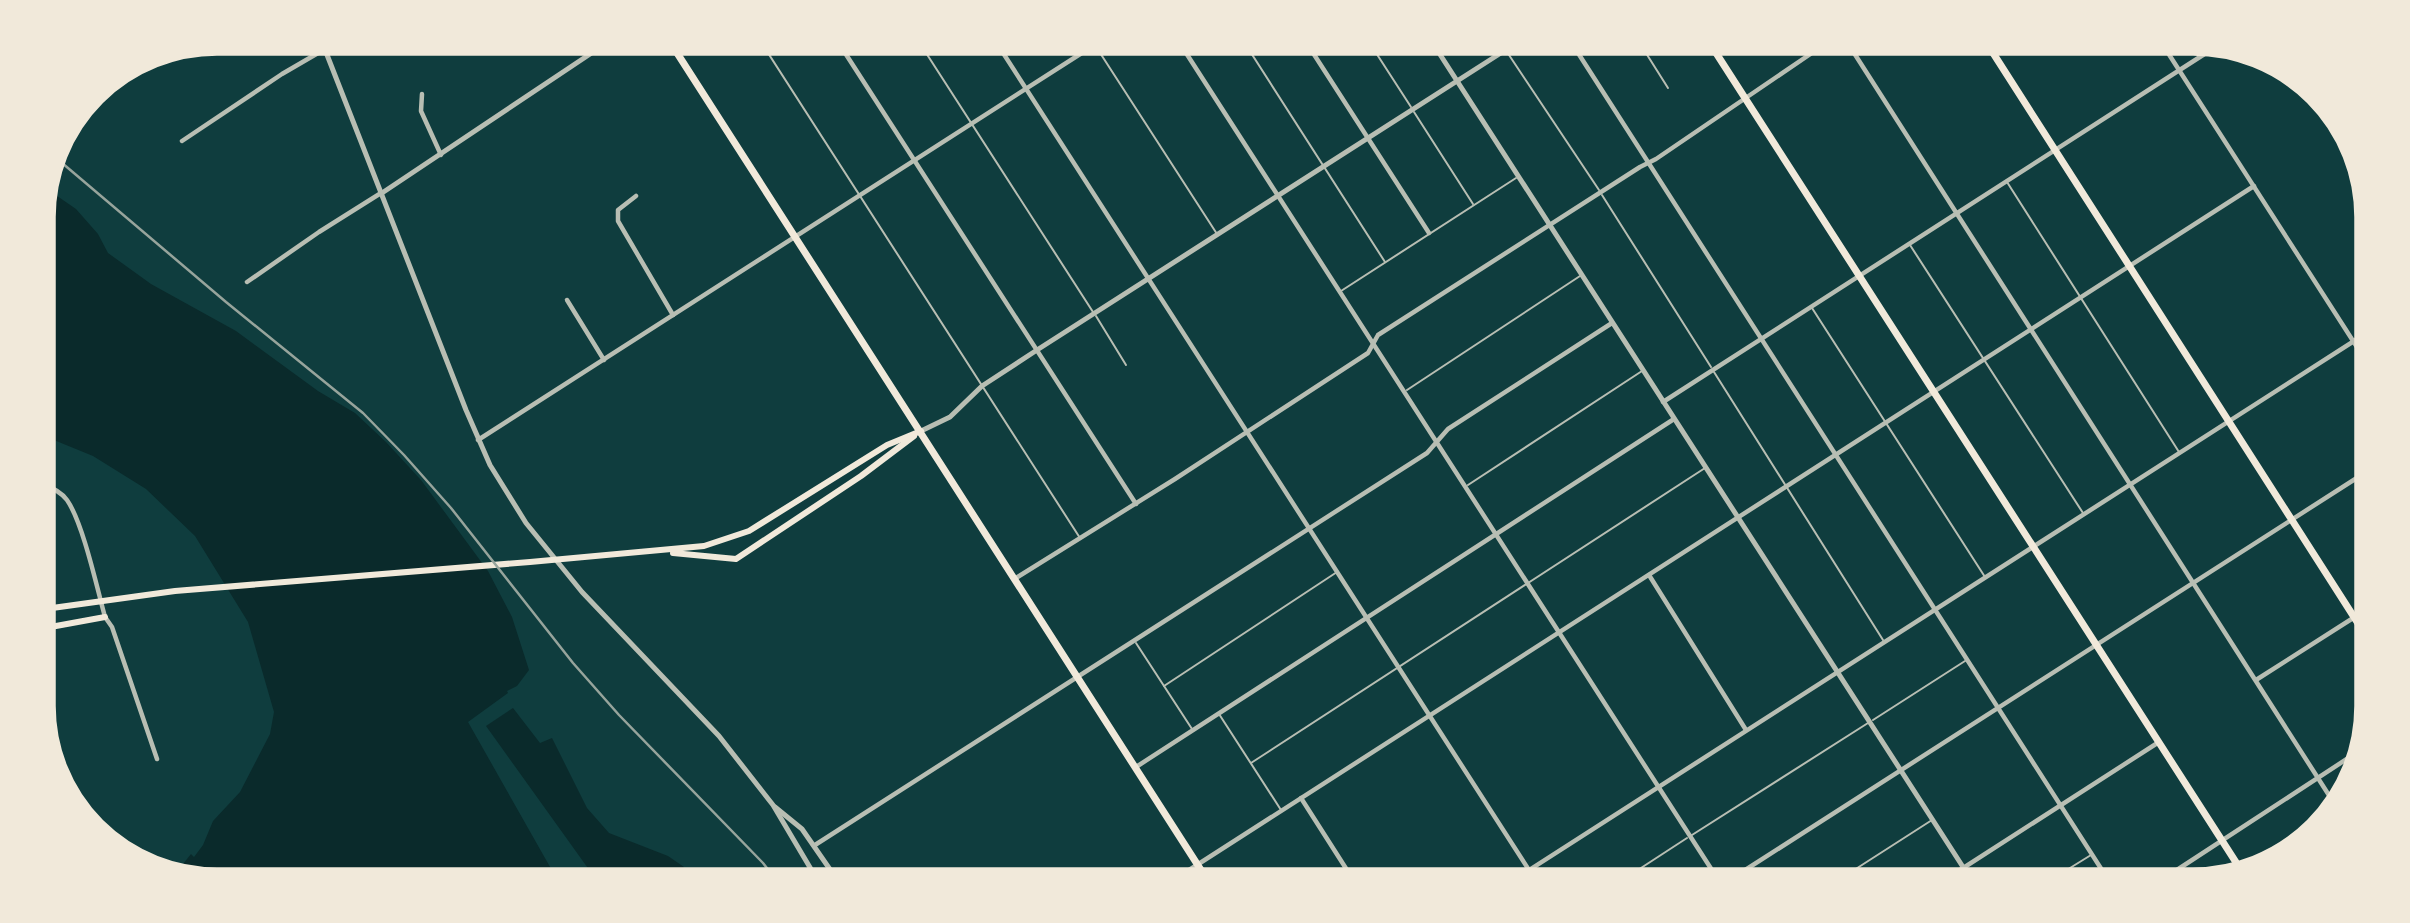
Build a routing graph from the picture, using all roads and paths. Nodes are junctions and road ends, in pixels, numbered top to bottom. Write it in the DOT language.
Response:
graph roads {
  1 [pos="1252,54"];
  2 [pos="1314,54"];
  3 [pos="1377,54"];
  4 [pos="1440,54"];
  5 [pos="1499,54"];
  6 [pos="1509,54"];
  7 [pos="1579,54"];
  8 [pos="1647,54"];
  9 [pos="1717,54"];
  10 [pos="1810,54"];
  11 [pos="1855,54"];
  12 [pos="1994,54"];
  13 [pos="2168,54"];
  14 [pos="315,55"];
  15 [pos="327,55"];
  16 [pos="589,55"];
  17 [pos="678,55"];
  18 [pos="769,55"];
  19 [pos="846,55"];
  20 [pos="927,55"];
  21 [pos="1004,55"];
  22 [pos="1078,55"];
  23 [pos="1103,55"];
  24 [pos="1188,55"];
  25 [pos="2203,55"];
  26 [pos="2179,71"];
  27 [pos="1458,81"];
  28 [pos="1668,88"];
  29 [pos="1026,89"];
  30 [pos="422,94"];
  31 [pos="1745,99"];
  32 [pos="1413,110"];
  33 [pos="972,123"];
  34 [pos="1369,139"];
  35 [pos="182,141"];
  36 [pos="2056,150"];
  37 [pos="440,155"];
  38 [pos="915,160"];
  39 [pos="1649,163"];
  40 [pos="1325,167"];
  41 [pos="1519,177"];
  42 [pos="2007,181"];
  43 [pos="2254,186"];
  44 [pos="1600,192"];
  45 [pos="382,193"];
  46 [pos="860,195"];
  47 [pos="636,196"];
  48 [pos="1279,196"];
  49 [pos="1474,205"];
  50 [pos="1957,214"];
  51 [pos="1550,225"];
  52 [pos="1429,233"];
  53 [pos="1217,235"];
  54 [pos="796,236"];
  55 [pos="1909,244"];
  56 [pos="1385,262"];
  57 [pos="2128,266"];
  58 [pos="1581,275"];
  59 [pos="1859,276"];
  60 [pos="1147,280"];
  61 [pos="247,282"];
  62 [pos="1340,291"];
  63 [pos="2080,297"];
  64 [pos="567,300"];
  65 [pos="1812,307"];
  66 [pos="1094,313"];
  67 [pos="673,315"];
  68 [pos="1612,323"];
  69 [pos="2031,329"];
  70 [pos="1762,339"];
  71 [pos="2356,339"];
  72 [pos="2353,341"];
  73 [pos="1374,344"];
  74 [pos="2356,346"];
  75 [pos="1037,350"];
  76 [pos="604,360"];
  77 [pos="1983,360"];
  78 [pos="1126,365"];
  79 [pos="1643,370"];
  80 [pos="1713,370"];
  81 [pos="982,386"];
  82 [pos="1934,390"];
  83 [pos="1404,391"];
  84 [pos="1664,402"];
  85 [pos="1674,419"];
  86 [pos="1885,422"];
  87 [pos="2228,422"];
  88 [pos="920,431"];
  89 [pos="1248,432"];
  90 [pos="478,440"];
  91 [pos="1438,442"];
  92 [pos="2179,453"];
  93 [pos="1835,455"];
  94 [pos="1706,467"];
  95 [pos="2356,478"];
  96 [pos="2129,484"];
  97 [pos="1787,486"];
  98 [pos="1466,487"];
  99 [pos="54,490"];
  100 [pos="1136,504"];
  101 [pos="2083,513"];
  102 [pos="1738,517"];
  103 [pos="2291,520"];
  104 [pos="1310,528"];
  105 [pos="1496,533"];
  106 [pos="1081,539"];
  107 [pos="2033,547"];
  108 [pos="652,551"];
  109 [pos="1338,572"];
  110 [pos="1649,575"];
  111 [pos="1984,577"];
  112 [pos="1016,578"];
  113 [pos="1529,583"];
  114 [pos="2194,583"];
  115 [pos="100,601"];
  116 [pos="54,608"];
  117 [pos="1934,609"];
  118 [pos="2356,614"];
  119 [pos="2356,616"];
  120 [pos="105,617"];
  121 [pos="1367,617"];
  122 [pos="54,626"];
  123 [pos="1559,632"];
  124 [pos="1134,640"];
  125 [pos="1884,641"];
  126 [pos="2096,646"];
  127 [pos="1967,659"];
  128 [pos="1400,667"];
  129 [pos="1838,672"];
  130 [pos="1078,676"];
  131 [pos="2256,680"];
  132 [pos="1164,687"];
  133 [pos="1998,708"];
  134 [pos="1219,713"];
  135 [pos="1430,715"];
  136 [pos="1870,722"];
  137 [pos="1193,730"];
  138 [pos="1746,730"];
  139 [pos="2159,742"];
  140 [pos="157,759"];
  141 [pos="2347,759"];
  142 [pos="1251,763"];
  143 [pos="1136,767"];
  144 [pos="1901,770"];
  145 [pos="2318,778"];
  146 [pos="1658,788"];
  147 [pos="2329,795"];
  148 [pos="1301,798"];
  149 [pos="773,805"];
  150 [pos="2060,805"];
  151 [pos="1281,811"];
  152 [pos="1933,820"];
  153 [pos="1690,836"];
  154 [pos="2222,840"];
  155 [pos="815,845"];
  156 [pos="2092,854"];
  157 [pos="2236,863"];
  158 [pos="1198,865"];
  159 [pos="1964,867"];
  160 [pos="1346,868"];
  161 [pos="1528,868"];
  162 [pos="1532,868"];
  163 [pos="1640,868"];
  164 [pos="1711,868"];
  165 [pos="1748,868"];
  166 [pos="1858,868"];
  167 [pos="2070,868"];
  168 [pos="2101,868"];
  169 [pos="2180,868"];
  170 [pos="811,869"];
  171 [pos="830,869"];
  172 [pos="1192,869"];
  173 [pos="1200,869"];
  1 -- 40 [label="lane"];
  2 -- 34 [label="street"];
  3 -- 32 [label="lane"];
  4 -- 27 [label="street"];
  5 -- 27 [label="street"];
  6 -- 44 [label="lane"];
  7 -- 39 [label="street"];
  8 -- 28 [label="lane"];
  9 -- 31 [label="main road"];
  10 -- 31 [label="street"];
  11 -- 50 [label="street"];
  12 -- 36 [label="main road"];
  13 -- 26 [label="street"];
  14 -- 35 [label="street"];
  15 -- 45 [label="street"];
  16 -- 37 [label="street"];
  17 -- 54 [label="main road"];
  18 -- 46 [label="lane"];
  19 -- 38 [label="street"];
  20 -- 33 [label="lane"];
  21 -- 29 [label="street"];
  22 -- 29 [label="street"];
  23 -- 53 [label="lane"];
  24 -- 48 [label="street"];
  25 -- 26 [label="street"];
  26 -- 36 [label="street"];
  26 -- 43 [label="street"];
  27 -- 32 [label="street"];
  27 -- 41 [label="street"];
  29 -- 33 [label="street"];
  29 -- 60 [label="street"];
  30 -- 37 [label="street"];
  31 -- 39 [label="street"];
  31 -- 59 [label="main road"];
  32 -- 34 [label="street"];
  32 -- 49 [label="lane"];
  33 -- 38 [label="street"];
  33 -- 66 [label="lane"];
  34 -- 40 [label="street"];
  34 -- 52 [label="street"];
  36 -- 42 [label="street"];
  36 -- 57 [label="main road"];
  37 -- 45 [label="street"];
  38 -- 46 [label="street"];
  38 -- 75 [label="street"];
  39 -- 44 [label="street"];
  39 -- 70 [label="street"];
  40 -- 48 [label="street"];
  40 -- 56 [label="lane"];
  41 -- 49 [label="lane"];
  41 -- 51 [label="street"];
  42 -- 50 [label="street"];
  42 -- 63 [label="lane"];
  43 -- 57 [label="street"];
  43 -- 72 [label="street"];
  44 -- 51 [label="street"];
  44 -- 80 [label="lane"];
  45 -- 61 [label="street"];
  45 -- 90 [label="street"];
  46 -- 54 [label="street"];
  46 -- 81 [label="lane"];
  47 -- 67 [label="street"];
  48 -- 53 [label="street"];
  48 -- 62 [label="street"];
  49 -- 52 [label="lane"];
  50 -- 55 [label="street"];
  50 -- 69 [label="street"];
  51 -- 58 [label="street"];
  51 -- 73 [label="street"];
  52 -- 56 [label="lane"];
  53 -- 60 [label="street"];
  54 -- 67 [label="street"];
  54 -- 88 [label="main road"];
  55 -- 59 [label="street"];
  55 -- 77 [label="lane"];
  56 -- 62 [label="lane"];
  57 -- 63 [label="street"];
  57 -- 87 [label="main road"];
  58 -- 68 [label="street"];
  58 -- 83 [label="lane"];
  59 -- 65 [label="street"];
  59 -- 82 [label="main road"];
  60 -- 66 [label="street"];
  60 -- 89 [label="street"];
  62 -- 73 [label="street"];
  63 -- 69 [label="street"];
  63 -- 92 [label="lane"];
  64 -- 76 [label="street"];
  65 -- 70 [label="street"];
  65 -- 86 [label="lane"];
  66 -- 75 [label="street"];
  66 -- 78 [label="lane"];
  67 -- 76 [label="street"];
  68 -- 79 [label="street"];
  68 -- 91 [label="street"];
  69 -- 77 [label="street"];
  69 -- 96 [label="street"];
  70 -- 80 [label="street"];
  70 -- 93 [label="street"];
  71 -- 72 [label="street"];
  72 -- 74 [label="street"];
  72 -- 87 [label="street"];
  73 -- 83 [label="street"];
  73 -- 89 [label="street"];
  75 -- 81 [label="street"];
  75 -- 100 [label="street"];
  76 -- 90 [label="street"];
  77 -- 82 [label="street"];
  77 -- 101 [label="lane"];
  79 -- 84 [label="street"];
  79 -- 98 [label="lane"];
  80 -- 84 [label="street"];
  80 -- 97 [label="lane"];
  81 -- 88 [label="street"];
  81 -- 106 [label="lane"];
  82 -- 86 [label="street"];
  82 -- 107 [label="main road"];
  83 -- 91 [label="street"];
  84 -- 85 [label="street"];
  85 -- 94 [label="street"];
  85 -- 105 [label="street"];
  86 -- 93 [label="street"];
  86 -- 111 [label="lane"];
  87 -- 92 [label="street"];
  87 -- 103 [label="main road"];
  88 -- 108 [label="main road"];
  88 -- 108 [label="main road"];
  88 -- 112 [label="main road"];
  89 -- 100 [label="street"];
  89 -- 104 [label="street"];
  90 -- 149 [label="street"];
  91 -- 98 [label="street"];
  91 -- 104 [label="street"];
  92 -- 96 [label="street"];
  93 -- 97 [label="street"];
  93 -- 117 [label="street"];
  94 -- 102 [label="street"];
  94 -- 113 [label="lane"];
  95 -- 103 [label="street"];
  96 -- 101 [label="street"];
  96 -- 114 [label="street"];
  97 -- 102 [label="street"];
  97 -- 125 [label="lane"];
  98 -- 105 [label="street"];
  99 -- 115 [label="street"];
  100 -- 106 [label="street"];
  101 -- 107 [label="street"];
  102 -- 110 [label="street"];
  102 -- 129 [label="street"];
  103 -- 114 [label="street"];
  103 -- 118 [label="main road"];
  104 -- 109 [label="street"];
  104 -- 124 [label="street"];
  105 -- 113 [label="street"];
  105 -- 121 [label="street"];
  106 -- 112 [label="street"];
  107 -- 111 [label="street"];
  107 -- 126 [label="main road"];
  108 -- 115 [label="main road"];
  109 -- 121 [label="street"];
  109 -- 132 [label="lane"];
  110 -- 123 [label="street"];
  110 -- 138 [label="street"];
  111 -- 117 [label="street"];
  112 -- 130 [label="main road"];
  113 -- 123 [label="street"];
  113 -- 128 [label="lane"];
  114 -- 126 [label="street"];
  114 -- 131 [label="street"];
  115 -- 116 [label="main road"];
  115 -- 120 [label="street"];
  117 -- 125 [label="street"];
  117 -- 127 [label="street"];
  119 -- 131 [label="street"];
  120 -- 122 [label="main road"];
  120 -- 140 [label="street"];
  121 -- 128 [label="street"];
  121 -- 134 [label="street"];
  123 -- 135 [label="street"];
  123 -- 146 [label="street"];
  124 -- 130 [label="street"];
  124 -- 132 [label="lane"];
  125 -- 129 [label="street"];
  126 -- 133 [label="street"];
  126 -- 139 [label="main road"];
  127 -- 133 [label="street"];
  127 -- 136 [label="lane"];
  128 -- 135 [label="street"];
  128 -- 142 [label="lane"];
  129 -- 136 [label="street"];
  129 -- 138 [label="street"];
  130 -- 143 [label="main road"];
  130 -- 155 [label="street"];
  131 -- 145 [label="street"];
  132 -- 137 [label="lane"];
  133 -- 144 [label="street"];
  133 -- 150 [label="street"];
  134 -- 137 [label="street"];
  134 -- 142 [label="lane"];
  135 -- 148 [label="street"];
  135 -- 161 [label="street"];
  136 -- 144 [label="street"];
  136 -- 153 [label="lane"];
  137 -- 143 [label="street"];
  138 -- 146 [label="street"];
  139 -- 150 [label="street"];
  139 -- 154 [label="main road"];
  141 -- 145 [label="street"];
  142 -- 151 [label="lane"];
  143 -- 158 [label="main road"];
  144 -- 152 [label="street"];
  144 -- 165 [label="street"];
  145 -- 147 [label="street"];
  145 -- 154 [label="street"];
  146 -- 153 [label="street"];
  146 -- 162 [label="street"];
  148 -- 151 [label="street"];
  148 -- 160 [label="street"];
  149 -- 155 [label="street"];
  149 -- 170 [label="street"];
  150 -- 156 [label="street"];
  150 -- 159 [label="street"];
  151 -- 158 [label="street"];
  152 -- 159 [label="street"];
  152 -- 166 [label="lane"];
  153 -- 163 [label="lane"];
  153 -- 164 [label="street"];
  154 -- 157 [label="main road"];
  154 -- 169 [label="street"];
  155 -- 171 [label="street"];
  156 -- 167 [label="lane"];
  156 -- 168 [label="street"];
  158 -- 172 [label="street"];
  158 -- 173 [label="main road"];
}
